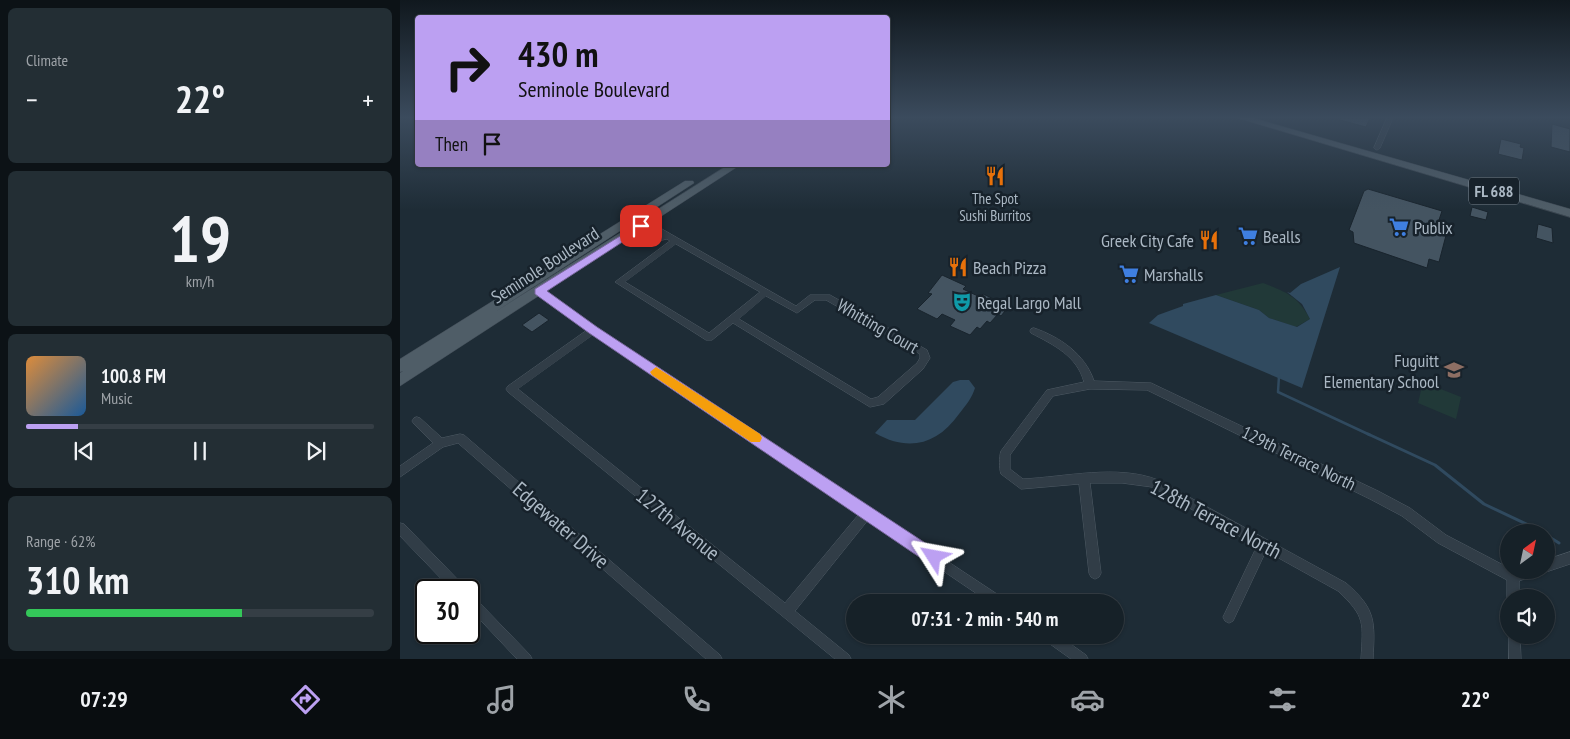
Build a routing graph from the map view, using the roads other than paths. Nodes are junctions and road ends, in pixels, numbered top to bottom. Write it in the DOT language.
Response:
graph roads {
  1 [pos="1349,149"];
  2 [pos="1380,149"];
  3 [pos="715,167"];
  4 [pos="732,167"];
  5 [pos="1570,204"];
  6 [pos="1570,213"];
  7 [pos="644,227"];
  8 [pos="665,237"];
  9 [pos="534,288"];
  10 [pos="766,292"];
  11 [pos="733,319"];
  12 [pos="593,330"];
  13 [pos="1034,331"];
  14 [pos="400,366"];
  15 [pos="400,380"];
  16 [pos="1090,385"];
  17 [pos="416,421"];
  18 [pos="440,442"];
  19 [pos="402,467"];
  20 [pos="1005,471"];
  21 [pos="1084,479"];
  22 [pos="868,512"];
  23 [pos="400,528"];
  24 [pos="1264,544"];
  25 [pos="1570,558"];
  26 [pos="1555,563"];
  27 [pos="1500,570"];
  28 [pos="1095,573"];
  29 [pos="449,579"];
  30 [pos="988,594"];
  31 [pos="480,611"];
  32 [pos="786,612"];
  33 [pos="1230,617"];
  34 [pos="1060,644"];
  35 [pos="1514,644"];
  36 [pos="526,659"];
  37 [pos="716,659"];
  38 [pos="845,659"];
  39 [pos="1082,659"];
  40 [pos="1367,659"];
  41 [pos="1515,659"];
  1 -- 6 [label="main road, FL 688"];
  2 -- 5 [label="main road, FL 688"];
  3 -- 9 [label="main road, Seminole Boulevard"];
  4 -- 7 [label="main road, Seminole Boulevard"];
  7 -- 8 [label="street, Whitting Court"];
  7 -- 9 [label="main road, Seminole Boulevard"];
  8 -- 10 [label="street, Whitting Court"];
  8 -- 11 [label="street"];
  9 -- 12 [label="street"];
  9 -- 14 [label="main road, Seminole Boulevard"];
  9 -- 15 [label="main road, Seminole Boulevard"];
  10 -- 11 [label="street"];
  10 -- 11 [label="street, Whitting Court"];
  12 -- 22 [label="street"];
  12 -- 32 [label="street, 127th Avenue"];
  13 -- 16 [label="street"];
  16 -- 20 [label="street, 129th Terrace North"];
  16 -- 27 [label="street, 129th Terrace North"];
  17 -- 18 [label="street"];
  18 -- 19 [label="street"];
  18 -- 37 [label="street, Edgewater Drive"];
  20 -- 21 [label="street, 128th Terrace North"];
  21 -- 24 [label="street, 128th Terrace North"];
  21 -- 28 [label="street"];
  22 -- 30 [label="street"];
  22 -- 32 [label="street"];
  23 -- 29 [label="street"];
  24 -- 33 [label="street"];
  24 -- 40 [label="street, 128th Terrace North"];
  25 -- 26 [label="street"];
  31 -- 36 [label="street"];
  32 -- 38 [label="street, 127th Avenue"];
  34 -- 39 [label="street"];
  35 -- 41 [label="street"];
}
